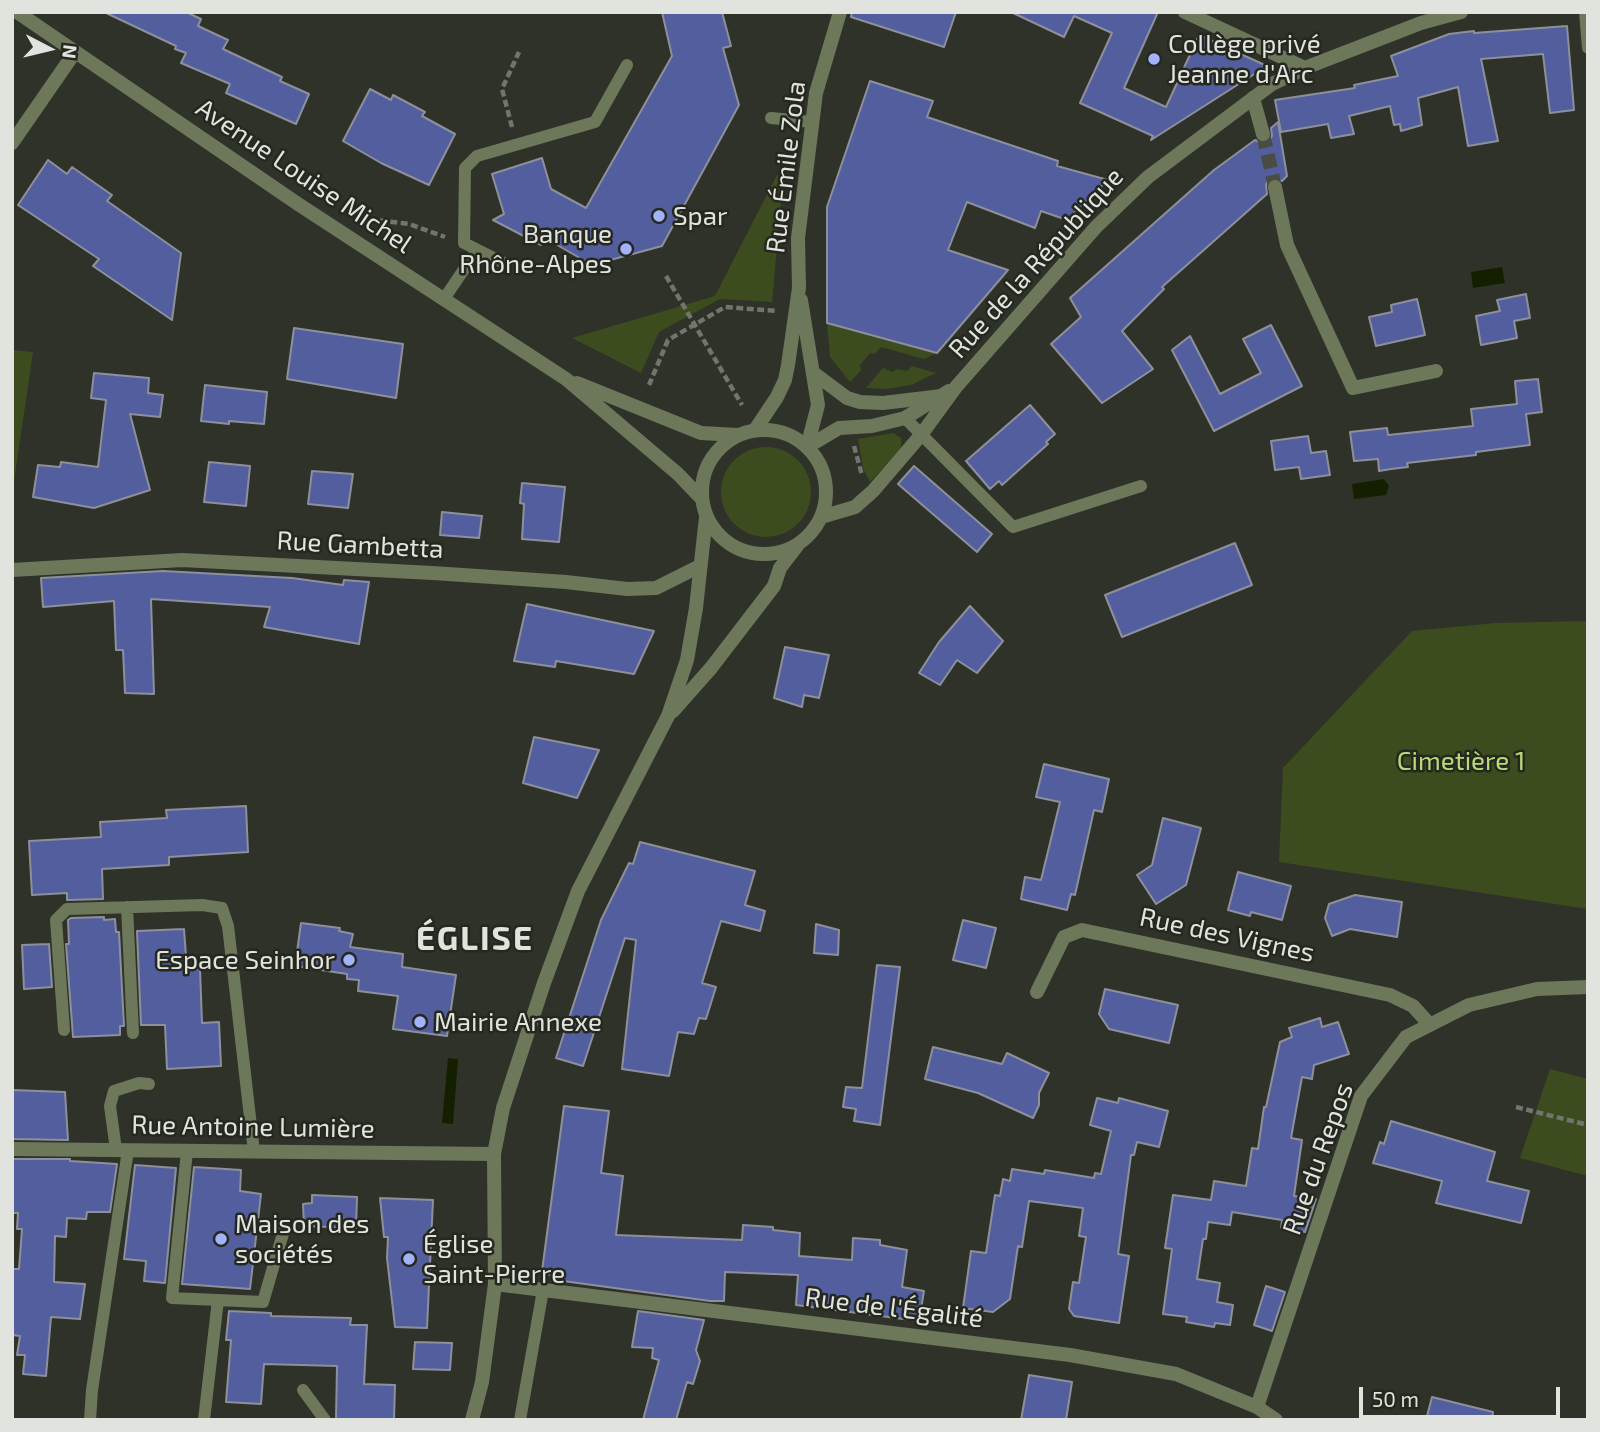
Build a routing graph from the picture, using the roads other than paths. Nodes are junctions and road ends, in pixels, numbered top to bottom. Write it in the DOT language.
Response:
graph roads {
  1 [pos="17,12"];
  2 [pos="841,12"];
  3 [pos="1185,12"];
  4 [pos="1461,12"];
  5 [pos="1585,12"];
  6 [pos="1588,48"];
  7 [pos="75,52"];
  8 [pos="627,65"];
  9 [pos="1305,68"];
  10 [pos="1253,98"];
  11 [pos="771,118"];
  12 [pos="812,122"];
  13 [pos="1263,134"];
  14 [pos="12,143"];
  15 [pos="1275,187"];
  16 [pos="477,250"];
  17 [pos="504,263"];
  18 [pos="799,288"];
  19 [pos="444,299"];
  20 [pos="1436,371"];
  21 [pos="815,374"];
  22 [pos="566,379"];
  23 [pos="956,387"];
  24 [pos="942,396"];
  25 [pos="905,418"];
  26 [pos="755,430"];
  27 [pos="738,435"];
  28 [pos="921,435"];
  29 [pos="807,447"];
  30 [pos="1141,486"];
  31 [pos="701,498"];
  32 [pos="706,517"];
  33 [pos="821,517"];
  34 [pos="798,545"];
  35 [pos="700,566"];
  36 [pos="12,570"];
  37 [pos="668,716"];
  38 [pos="127,907"];
  39 [pos="1588,986"];
  40 [pos="1037,992"];
  41 [pos="1430,1025"];
  42 [pos="64,1030"];
  43 [pos="133,1033"];
  44 [pos="149,1084"];
  45 [pos="12,1149"];
  46 [pos="122,1150"];
  47 [pos="187,1150"];
  48 [pos="254,1152"];
  49 [pos="494,1154"];
  50 [pos="284,1230"];
  51 [pos="495,1284"];
  52 [pos="543,1290"];
  53 [pos="218,1300"];
  54 [pos="303,1390"];
  55 [pos="1257,1407"];
  56 [pos="474,1419"];
  57 [pos="90,1420"];
  58 [pos="204,1420"];
  59 [pos="325,1420"];
  60 [pos="520,1420"];
  61 [pos="1276,1420"];
  1 -- 7 [label="street, Avenue Louise Michel"];
  2 -- 12 [label="street, Rue Émile Zola"];
  3 -- 9 [label="street"];
  4 -- 9 [label="street, Rue de la République"];
  5 -- 6 [label="lane"];
  7 -- 14 [label="street"];
  7 -- 19 [label="street, Avenue Louise Michel"];
  8 -- 16 [label="lane"];
  9 -- 10 [label="street, Rue de la République"];
  10 -- 13 [label="street"];
  10 -- 23 [label="street, Rue de la République"];
  11 -- 12 [label="lane"];
  12 -- 18 [label="street, Rue Émile Zola"];
  15 -- 20 [label="street"];
  16 -- 17 [label="lane"];
  16 -- 19 [label="lane"];
  18 -- 21 [label="street, Rue Émile Zola"];
  18 -- 26 [label="street, Rue Émile Zola"];
  19 -- 22 [label="street, Avenue Louise Michel"];
  21 -- 24 [label="street, Rue de la République"];
  21 -- 29 [label="street, Rue Émile Zola"];
  22 -- 27 [label="street, Avenue Louise Michel"];
  22 -- 31 [label="street, Avenue Louise Michel"];
  23 -- 24 [label="street, Rue de la République"];
  23 -- 28 [label="street, Rue de la République"];
  24 -- 25 [label="street, Rue de la République"];
  25 -- 28 [label="lane"];
  25 -- 29 [label="street, Rue de la République"];
  26 -- 27 [label="street"];
  26 -- 29 [label="street"];
  27 -- 31 [label="street"];
  28 -- 30 [label="lane"];
  28 -- 33 [label="street, Rue de la République"];
  29 -- 33 [label="street"];
  31 -- 32 [label="street"];
  32 -- 34 [label="street"];
  32 -- 35 [label="street"];
  33 -- 34 [label="street"];
  34 -- 37 [label="street"];
  35 -- 36 [label="street, Rue Gambetta"];
  35 -- 37 [label="street"];
  37 -- 49 [label="street"];
  38 -- 42 [label="lane"];
  38 -- 43 [label="lane"];
  38 -- 48 [label="lane"];
  39 -- 41 [label="street, Rue du Repos"];
  40 -- 41 [label="street, Rue des Vignes"];
  41 -- 55 [label="street, Rue du Repos"];
  44 -- 46 [label="lane"];
  45 -- 46 [label="street, Rue Antoine Lumière"];
  46 -- 47 [label="street, Rue Antoine Lumière"];
  46 -- 57 [label="lane"];
  47 -- 48 [label="street, Rue Antoine Lumière"];
  47 -- 53 [label="lane"];
  48 -- 49 [label="street, Rue Antoine Lumière"];
  49 -- 51 [label="street"];
  50 -- 53 [label="lane"];
  51 -- 52 [label="street, Rue de l'Égalité"];
  51 -- 56 [label="street"];
  52 -- 55 [label="street, Rue de l'Égalité"];
  52 -- 60 [label="lane"];
  53 -- 58 [label="lane"];
  54 -- 59 [label="lane"];
  55 -- 61 [label="street, Rue de l'Égalité"];
}
